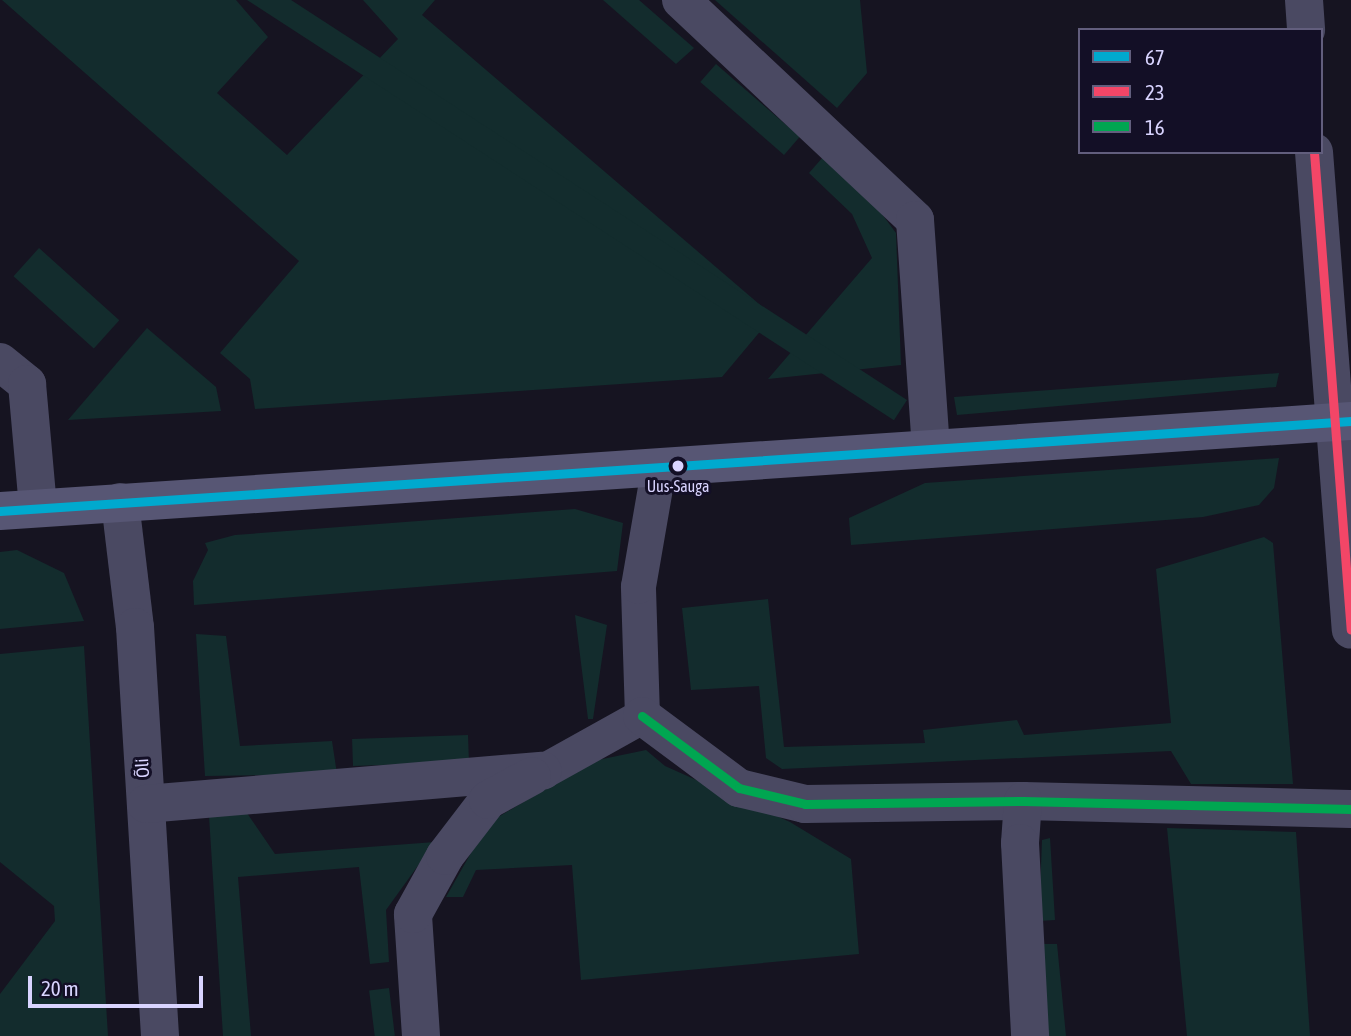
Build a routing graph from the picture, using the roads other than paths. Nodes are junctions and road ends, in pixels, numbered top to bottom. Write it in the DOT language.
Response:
graph roads {
  1 [pos="681,0"];
  2 [pos="1304,0"];
  3 [pos="1306,28"];
  4 [pos="1314,154"];
  5 [pos="0,362"];
  6 [pos="1342,422"];
  7 [pos="931,448"];
  8 [pos="658,470"];
  9 [pos="120,502"];
  10 [pos="38,508"];
  11 [pos="0,511"];
  12 [pos="1351,631"];
  13 [pos="642,716"];
  14 [pos="543,771"];
  15 [pos="1023,801"];
  16 [pos="146,804"];
  17 [pos="1351,809"];
  18 [pos="160,1036"];
  19 [pos="421,1036"];
  20 [pos="1030,1036"];
  1 -- 7 [label="street"];
  2 -- 3 [label="street"];
  4 -- 6 [label="street"];
  5 -- 10 [label="street"];
  6 -- 7 [label="street"];
  6 -- 12 [label="street"];
  7 -- 8 [label="street"];
  8 -- 9 [label="street"];
  8 -- 13 [label="lane"];
  9 -- 10 [label="street"];
  9 -- 16 [label="street, Õli"];
  10 -- 11 [label="street"];
  13 -- 14 [label="lane"];
  13 -- 15 [label="street"];
  14 -- 16 [label="street"];
  14 -- 19 [label="street"];
  15 -- 17 [label="street"];
  15 -- 20 [label="street"];
  16 -- 18 [label="street, Õli"];
}
